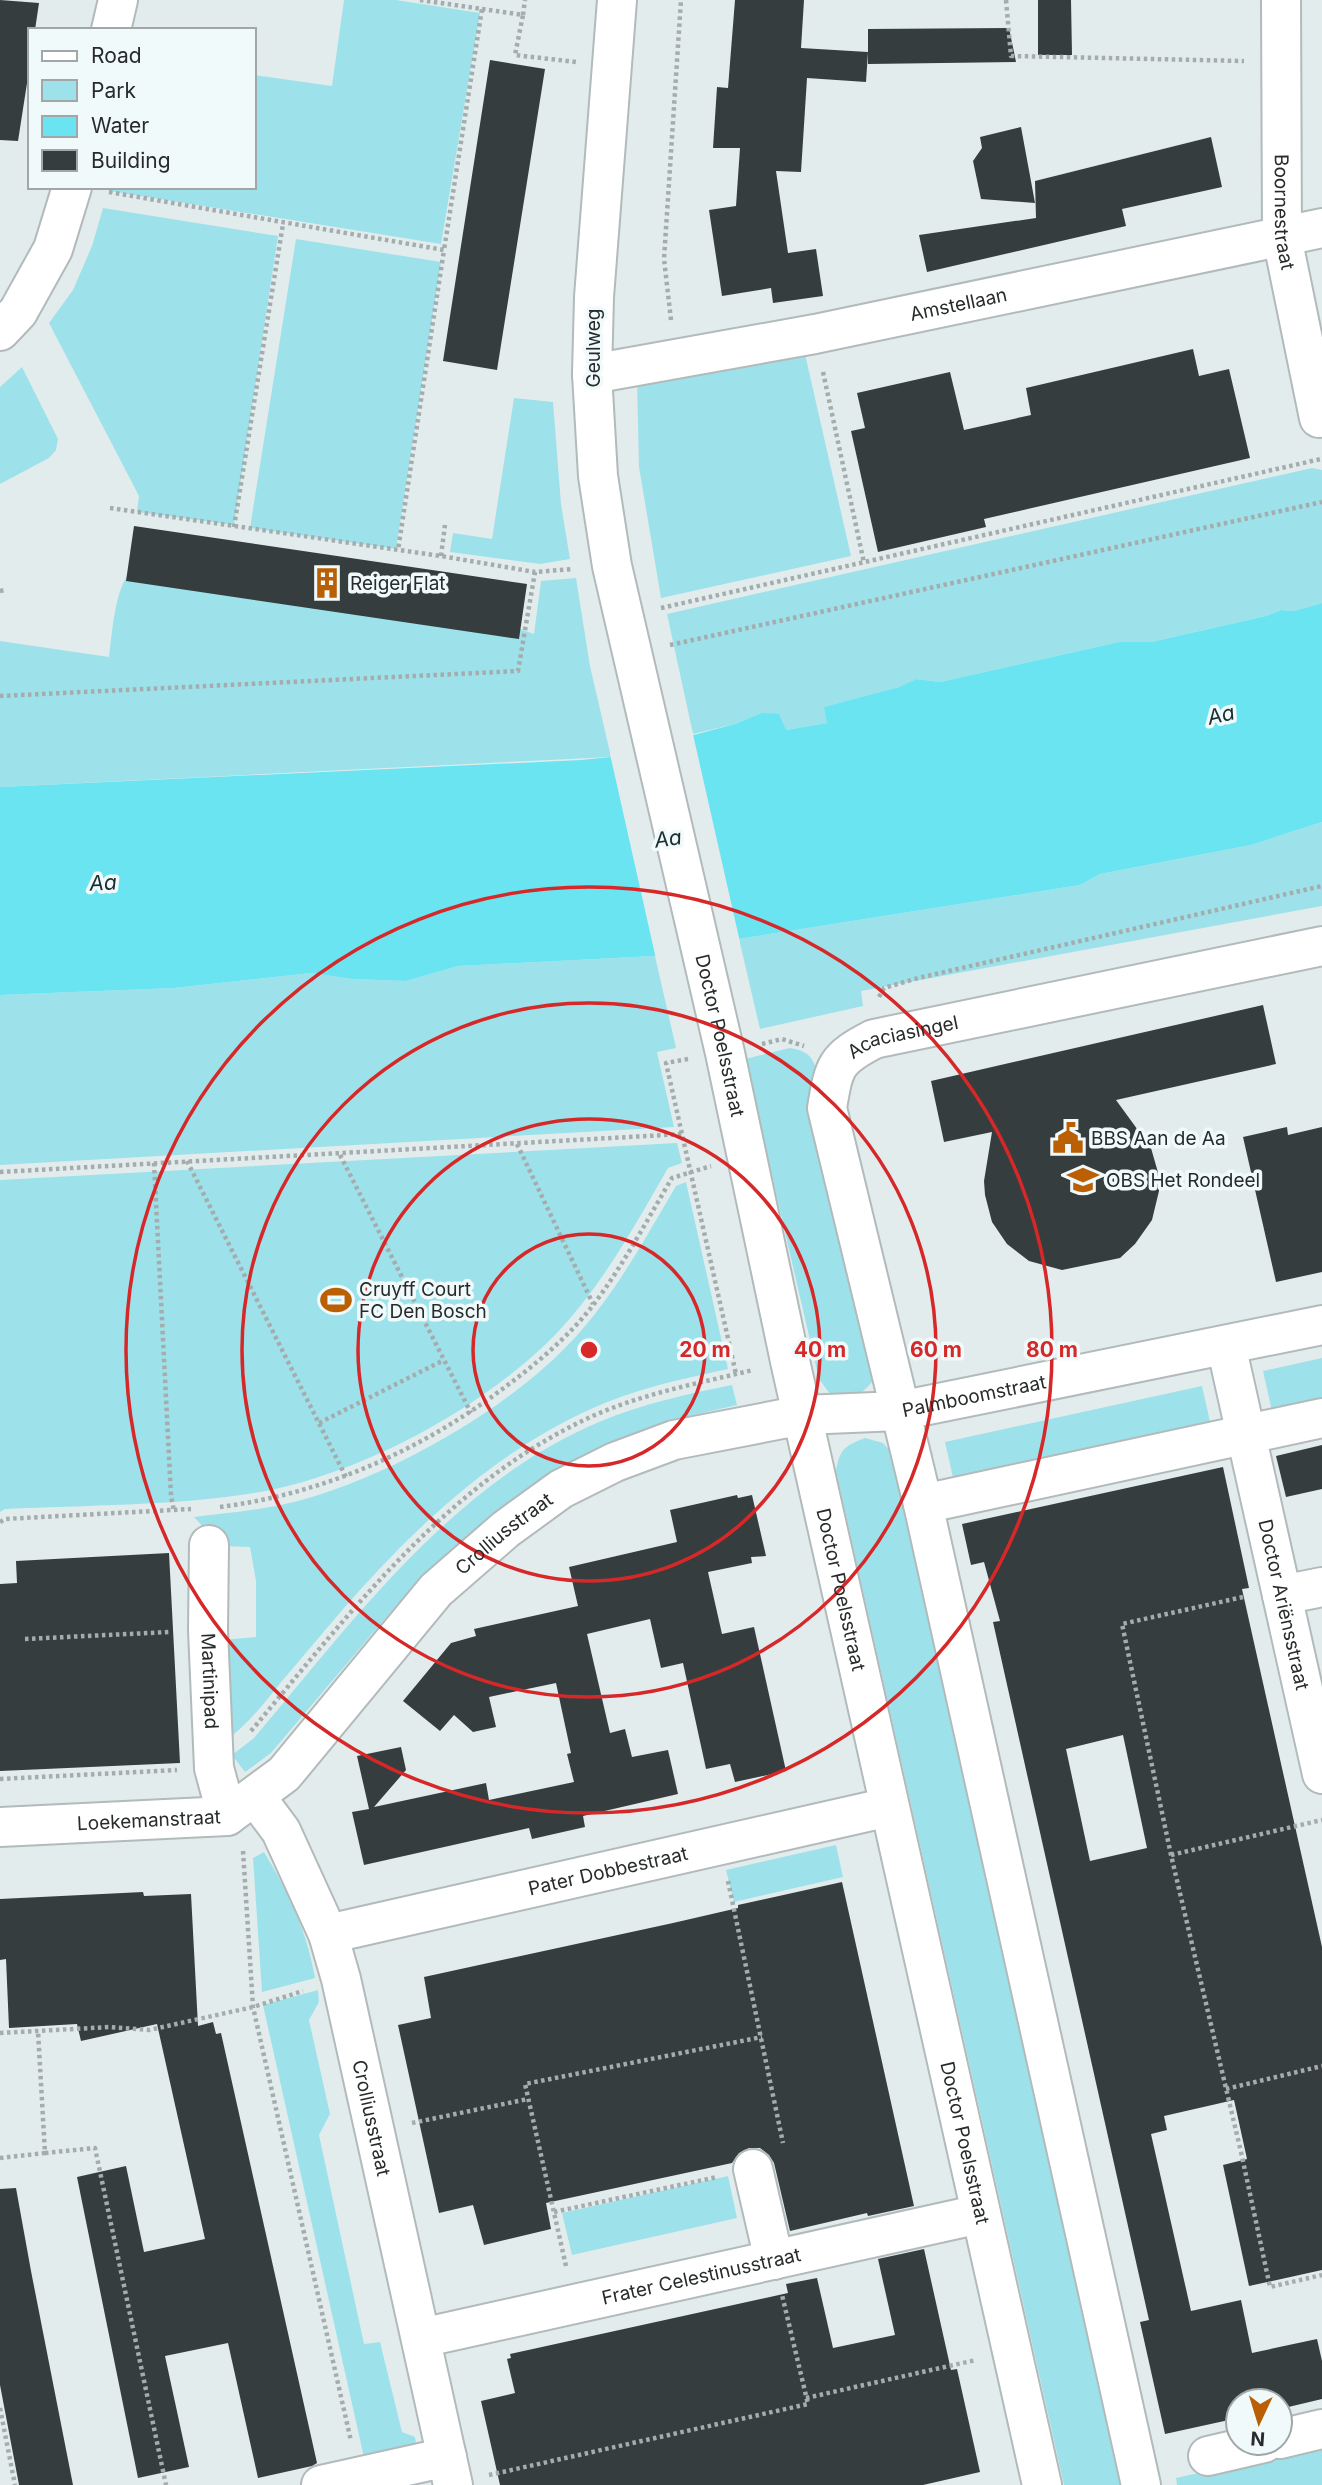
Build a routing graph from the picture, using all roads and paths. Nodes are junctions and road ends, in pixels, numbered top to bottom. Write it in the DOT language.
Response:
graph roads {
  1 [pos="118,0"];
  2 [pos="420,0"];
  3 [pos="525,0"];
  4 [pos="617,0"];
  5 [pos="681,0"];
  6 [pos="1006,0"];
  7 [pos="1281,0"];
  8 [pos="482,9"];
  9 [pos="523,15"];
  10 [pos="111,28"];
  11 [pos="1280,61"];
  12 [pos="612,67"];
  13 [pos="90,190"];
  14 [pos="282,224"];
  15 [pos="1322,228"];
  16 [pos="1282,237"];
  17 [pos="444,250"];
  18 [pos="0,331"];
  19 [pos="815,334"];
  20 [pos="679,360"];
  21 [pos="592,374"];
  22 [pos="1319,418"];
  23 [pos="1322,459"];
  24 [pos="1322,502"];
  25 [pos="110,508"];
  26 [pos="445,525"];
  27 [pos="234,527"];
  28 [pos="398,550"];
  29 [pos="441,556"];
  30 [pos="864,563"];
  31 [pos="611,566"];
  32 [pos="535,572"];
  33 [pos="624,617"];
  34 [pos="633,653"];
  35 [pos="642,693"];
  36 [pos="0,696"];
  37 [pos="1322,886"];
  38 [pos="1322,946"];
  39 [pos="874,1039"];
  40 [pos="726,1053"];
  41 [pos="833,1071"];
  42 [pos="683,1134"];
  43 [pos="517,1144"];
  44 [pos="340,1154"];
  45 [pos="747,1158"];
  46 [pos="187,1161"];
  47 [pos="154,1163"];
  48 [pos="690,1170"];
  49 [pos="1,1171"];
  50 [pos="593,1305"];
  51 [pos="1322,1325"];
  52 [pos="1226,1345"];
  53 [pos="444,1360"];
  54 [pos="736,1374"];
  55 [pos="899,1412"];
  56 [pos="471,1413"];
  57 [pos="803,1415"];
  58 [pos="1322,1418"];
  59 [pos="319,1423"];
  60 [pos="1246,1434"];
  61 [pos="346,1477"];
  62 [pos="922,1504"];
  63 [pos="216,1508"];
  64 [pos="195,1509"];
  65 [pos="174,1510"];
  66 [pos="0,1522"];
  67 [pos="209,1545"];
  68 [pos="1322,1587"];
  69 [pos="1282,1595"];
  70 [pos="208,1630"];
  71 [pos="25,1639"];
  72 [pos="214,1768"];
  73 [pos="1322,1774"];
  74 [pos="0,1779"];
  75 [pos="255,1795"];
  76 [pos="889,1807"];
  77 [pos="1322,1820"];
  78 [pos="0,1827"];
  79 [pos="720,1846"];
  80 [pos="1171,1854"];
  81 [pos="328,1934"];
  82 [pos="341,1979"];
  83 [pos="253,2007"];
  84 [pos="38,2031"];
  85 [pos="0,2033"];
  86 [pos="762,2037"];
  87 [pos="1322,2066"];
  88 [pos="1226,2089"];
  89 [pos="528,2099"];
  90 [pos="374,2130"];
  91 [pos="44,2153"];
  92 [pos="0,2158"];
  93 [pos="753,2169"];
  94 [pos="554,2212"];
  95 [pos="980,2214"];
  96 [pos="774,2260"];
  97 [pos="1322,2275"];
  98 [pos="575,2304"];
  99 [pos="421,2338"];
  100 [pos="1012,2352"];
  101 [pos="806,2398"];
  102 [pos="0,2409"];
  103 [pos="1322,2429"];
  104 [pos="1294,2436"];
  105 [pos="1224,2452"];
  106 [pos="1209,2456"];
  107 [pos="451,2475"];
  108 [pos="359,2477"];
  109 [pos="15,2485"];
  110 [pos="166,2485"];
  111 [pos="321,2485"];
  112 [pos="1042,2485"];
  113 [pos="1141,2485"];
  1 -- 10 [label="street"];
  2 -- 8 [label="path"];
  3 -- 9 [label="path"];
  4 -- 12 [label="street, Geulweg"];
  5 -- 20 [label="path"];
  6 -- 11 [label="path"];
  7 -- 11 [label="street, Boornestraat"];
  8 -- 9 [label="path"];
  8 -- 17 [label="path"];
  9 -- 12 [label="path"];
  11 -- 16 [label="street, Boornestraat"];
  12 -- 21 [label="street, Geulweg"];
  13 -- 14 [label="path"];
  13 -- 18 [label="street"];
  14 -- 17 [label="path"];
  14 -- 27 [label="path"];
  15 -- 16 [label="street, Amstellaan"];
  16 -- 19 [label="street, Amstellaan"];
  16 -- 22 [label="street, Boornestraat"];
  17 -- 28 [label="path"];
  19 -- 20 [label="street, Amstellaan"];
  19 -- 30 [label="path"];
  20 -- 21 [label="street, Amstellaan"];
  21 -- 31 [label="street, Geulweg"];
  23 -- 30 [label="path"];
  24 -- 34 [label="path"];
  25 -- 27 [label="path"];
  26 -- 29 [label="path"];
  27 -- 28 [label="path"];
  28 -- 29 [label="path"];
  29 -- 32 [label="path"];
  30 -- 33 [label="path"];
  31 -- 32 [label="path"];
  31 -- 33 [label="street, Geulweg"];
  32 -- 36 [label="path"];
  33 -- 34 [label="street, Geulweg"];
  34 -- 35 [label="street, Geulweg"];
  35 -- 40 [label="street, Doctor Poelsstraat"];
  37 -- 39 [label="path"];
  38 -- 39 [label="street, Acaciasingel"];
  39 -- 41 [label="street, Acaciasingel"];
  40 -- 41 [label="path"];
  40 -- 42 [label="path"];
  40 -- 45 [label="street, Doctor Poelsstraat"];
  41 -- 55 [label="street, Acaciasingel"];
  42 -- 43 [label="path"];
  42 -- 48 [label="path"];
  43 -- 44 [label="path"];
  43 -- 50 [label="path"];
  44 -- 46 [label="path"];
  44 -- 53 [label="path"];
  45 -- 48 [label="path"];
  45 -- 57 [label="street, Doctor Poelsstraat"];
  46 -- 47 [label="path"];
  46 -- 59 [label="path"];
  47 -- 49 [label="path"];
  47 -- 65 [label="path"];
  48 -- 50 [label="path"];
  48 -- 54 [label="path"];
  50 -- 56 [label="path"];
  51 -- 52 [label="street, Palmboomstraat"];
  52 -- 55 [label="street, Palmboomstraat"];
  52 -- 60 [label="street"];
  53 -- 56 [label="path"];
  53 -- 59 [label="path"];
  55 -- 57 [label="street, Palmboomstraat"];
  55 -- 62 [label="street"];
  56 -- 61 [label="path"];
  57 -- 75 [label="street, Crolliusstraat"];
  57 -- 76 [label="street, Doctor Poelsstraat"];
  58 -- 60 [label="street"];
  59 -- 61 [label="path"];
  60 -- 62 [label="street"];
  60 -- 69 [label="street, Doctor Ariënsstraat"];
  61 -- 63 [label="path"];
  62 -- 113 [label="street"];
  64 -- 65 [label="path"];
  65 -- 66 [label="path"];
  67 -- 70 [label="street, Martinipad"];
  68 -- 69 [label="street"];
  69 -- 73 [label="street, Doctor Ariënsstraat"];
  69 -- 80 [label="path"];
  70 -- 71 [label="path"];
  70 -- 72 [label="street, Martinipad"];
  72 -- 74 [label="path"];
  72 -- 75 [label="street, Martinipad"];
  75 -- 78 [label="street, Loekemanstraat"];
  75 -- 81 [label="street, Crolliusstraat"];
  75 -- 83 [label="path"];
  76 -- 79 [label="street, Pater Dobbestraat"];
  76 -- 95 [label="street, Doctor Poelsstraat"];
  77 -- 80 [label="path"];
  79 -- 81 [label="street, Pater Dobbestraat"];
  79 -- 86 [label="path"];
  80 -- 88 [label="path"];
  81 -- 82 [label="street, Crolliusstraat"];
  82 -- 83 [label="path"];
  82 -- 90 [label="street, Crolliusstraat"];
  83 -- 84 [label="path"];
  83 -- 108 [label="path"];
  84 -- 85 [label="path"];
  84 -- 91 [label="path"];
  86 -- 89 [label="path"];
  86 -- 93 [label="path"];
  87 -- 88 [label="path"];
  88 -- 97 [label="path"];
  89 -- 90 [label="path"];
  89 -- 94 [label="path"];
  90 -- 99 [label="street, Crolliusstraat"];
  91 -- 92 [label="path"];
  91 -- 110 [label="path"];
  93 -- 94 [label="path"];
  93 -- 96 [label="street"];
  94 -- 98 [label="path"];
  95 -- 96 [label="street, Frater Celestinusstraat"];
  95 -- 100 [label="street, Doctor Poelsstraat"];
  96 -- 98 [label="street, Frater Celestinusstraat"];
  96 -- 101 [label="path"];
  98 -- 99 [label="street, Frater Celestinusstraat"];
  99 -- 107 [label="street, Crolliusstraat"];
  100 -- 101 [label="path"];
  100 -- 112 [label="street, Doctor Poelsstraat"];
  101 -- 107 [label="path"];
  102 -- 109 [label="path"];
  103 -- 104 [label="street"];
  105 -- 106 [label="street"];
  107 -- 108 [label="street"];
  108 -- 111 [label="street"];
}
